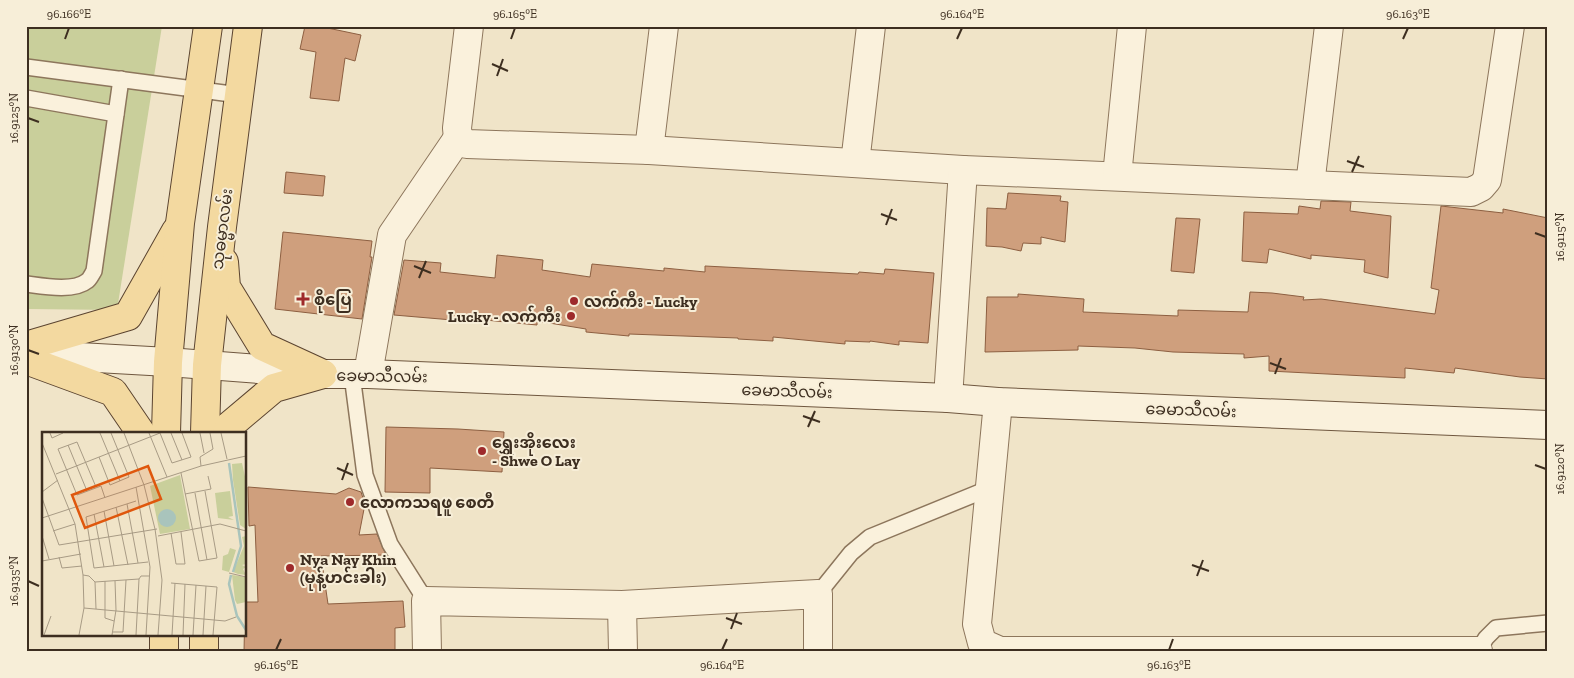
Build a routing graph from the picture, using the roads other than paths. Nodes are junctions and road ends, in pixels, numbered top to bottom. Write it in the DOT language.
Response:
graph roads {
  1 [pos="208,26"];
  2 [pos="248,26"];
  3 [pos="469,26"];
  4 [pos="664,26"];
  5 [pos="871,26"];
  6 [pos="1132,26"];
  7 [pos="1330,26"];
  8 [pos="1510,26"];
  9 [pos="26,67"];
  10 [pos="122,79"];
  11 [pos="199,89"];
  12 [pos="239,95"];
  13 [pos="26,98"];
  14 [pos="116,114"];
  15 [pos="458,138"];
  16 [pos="649,150"];
  17 [pos="855,164"];
  18 [pos="963,170"];
  19 [pos="1116,176"];
  20 [pos="1310,185"];
  21 [pos="180,223"];
  22 [pos="222,227"];
  23 [pos="26,284"];
  24 [pos="26,346"];
  25 [pos="26,354"];
  26 [pos="26,360"];
  27 [pos="168,362"];
  28 [pos="206,364"];
  29 [pos="323,374"];
  30 [pos="360,374"];
  31 [pos="948,398"];
  32 [pos="998,402"];
  33 [pos="1548,425"];
  34 [pos="140,432"];
  35 [pos="166,432"];
  36 [pos="205,432"];
  37 [pos="227,432"];
  38 [pos="990,488"];
  39 [pos="818,594"];
  40 [pos="426,601"];
  41 [pos="622,605"];
  42 [pos="1548,623"];
  43 [pos="164,636"];
  44 [pos="204,636"];
  45 [pos="1283,651"];
  46 [pos="1478,651"];
  47 [pos="164,652"];
  48 [pos="204,652"];
  49 [pos="427,652"];
  50 [pos="622,652"];
  51 [pos="818,652"];
  52 [pos="1086,652"];
  1 -- 11 [label="main road"];
  2 -- 12 [label="main road, သုဓမ္မာလမ်း"];
  3 -- 15 [label="street"];
  4 -- 16 [label="street"];
  5 -- 17 [label="street"];
  6 -- 19 [label="street"];
  7 -- 20 [label="street"];
  8 -- 20 [label="street"];
  9 -- 10 [label="lane"];
  10 -- 11 [label="lane"];
  10 -- 14 [label="lane"];
  11 -- 12 [label="lane"];
  11 -- 21 [label="main road"];
  12 -- 22 [label="main road, သုဓမ္မာလမ်း"];
  13 -- 14 [label="lane"];
  14 -- 23 [label="lane"];
  15 -- 16 [label="street"];
  15 -- 30 [label="street"];
  16 -- 17 [label="street"];
  17 -- 18 [label="street"];
  18 -- 19 [label="street"];
  18 -- 31 [label="street"];
  19 -- 20 [label="street"];
  21 -- 24 [label="main road"];
  21 -- 27 [label="main road"];
  22 -- 28 [label="main road, သုဓမ္မာလမ်း"];
  22 -- 29 [label="main road"];
  25 -- 27 [label="street, ခေမာသီလမ်း"];
  26 -- 34 [label="main road"];
  27 -- 28 [label="street, ခေမာသီလမ်း"];
  27 -- 35 [label="main road"];
  28 -- 29 [label="street, ခေမာသီလမ်း"];
  28 -- 36 [label="main road, သုဓမ္မာလမ်း"];
  29 -- 30 [label="street, ခေမာသီလမ်း"];
  29 -- 37 [label="main road"];
  30 -- 31 [label="street, ခေမာသီလမ်း"];
  30 -- 40 [label="lane"];
  31 -- 32 [label="street, ခေမာသီလမ်း"];
  32 -- 33 [label="street, ခေမာသီလမ်း"];
  32 -- 38 [label="street"];
  38 -- 39 [label="lane"];
  38 -- 52 [label="street"];
  39 -- 41 [label="street"];
  39 -- 51 [label="street"];
  40 -- 41 [label="street"];
  40 -- 49 [label="street"];
  41 -- 50 [label="street"];
  42 -- 46 [label="lane"];
  43 -- 47 [label="main road"];
  44 -- 48 [label="main road"];
  45 -- 46 [label="street"];
  45 -- 52 [label="street"];
}
